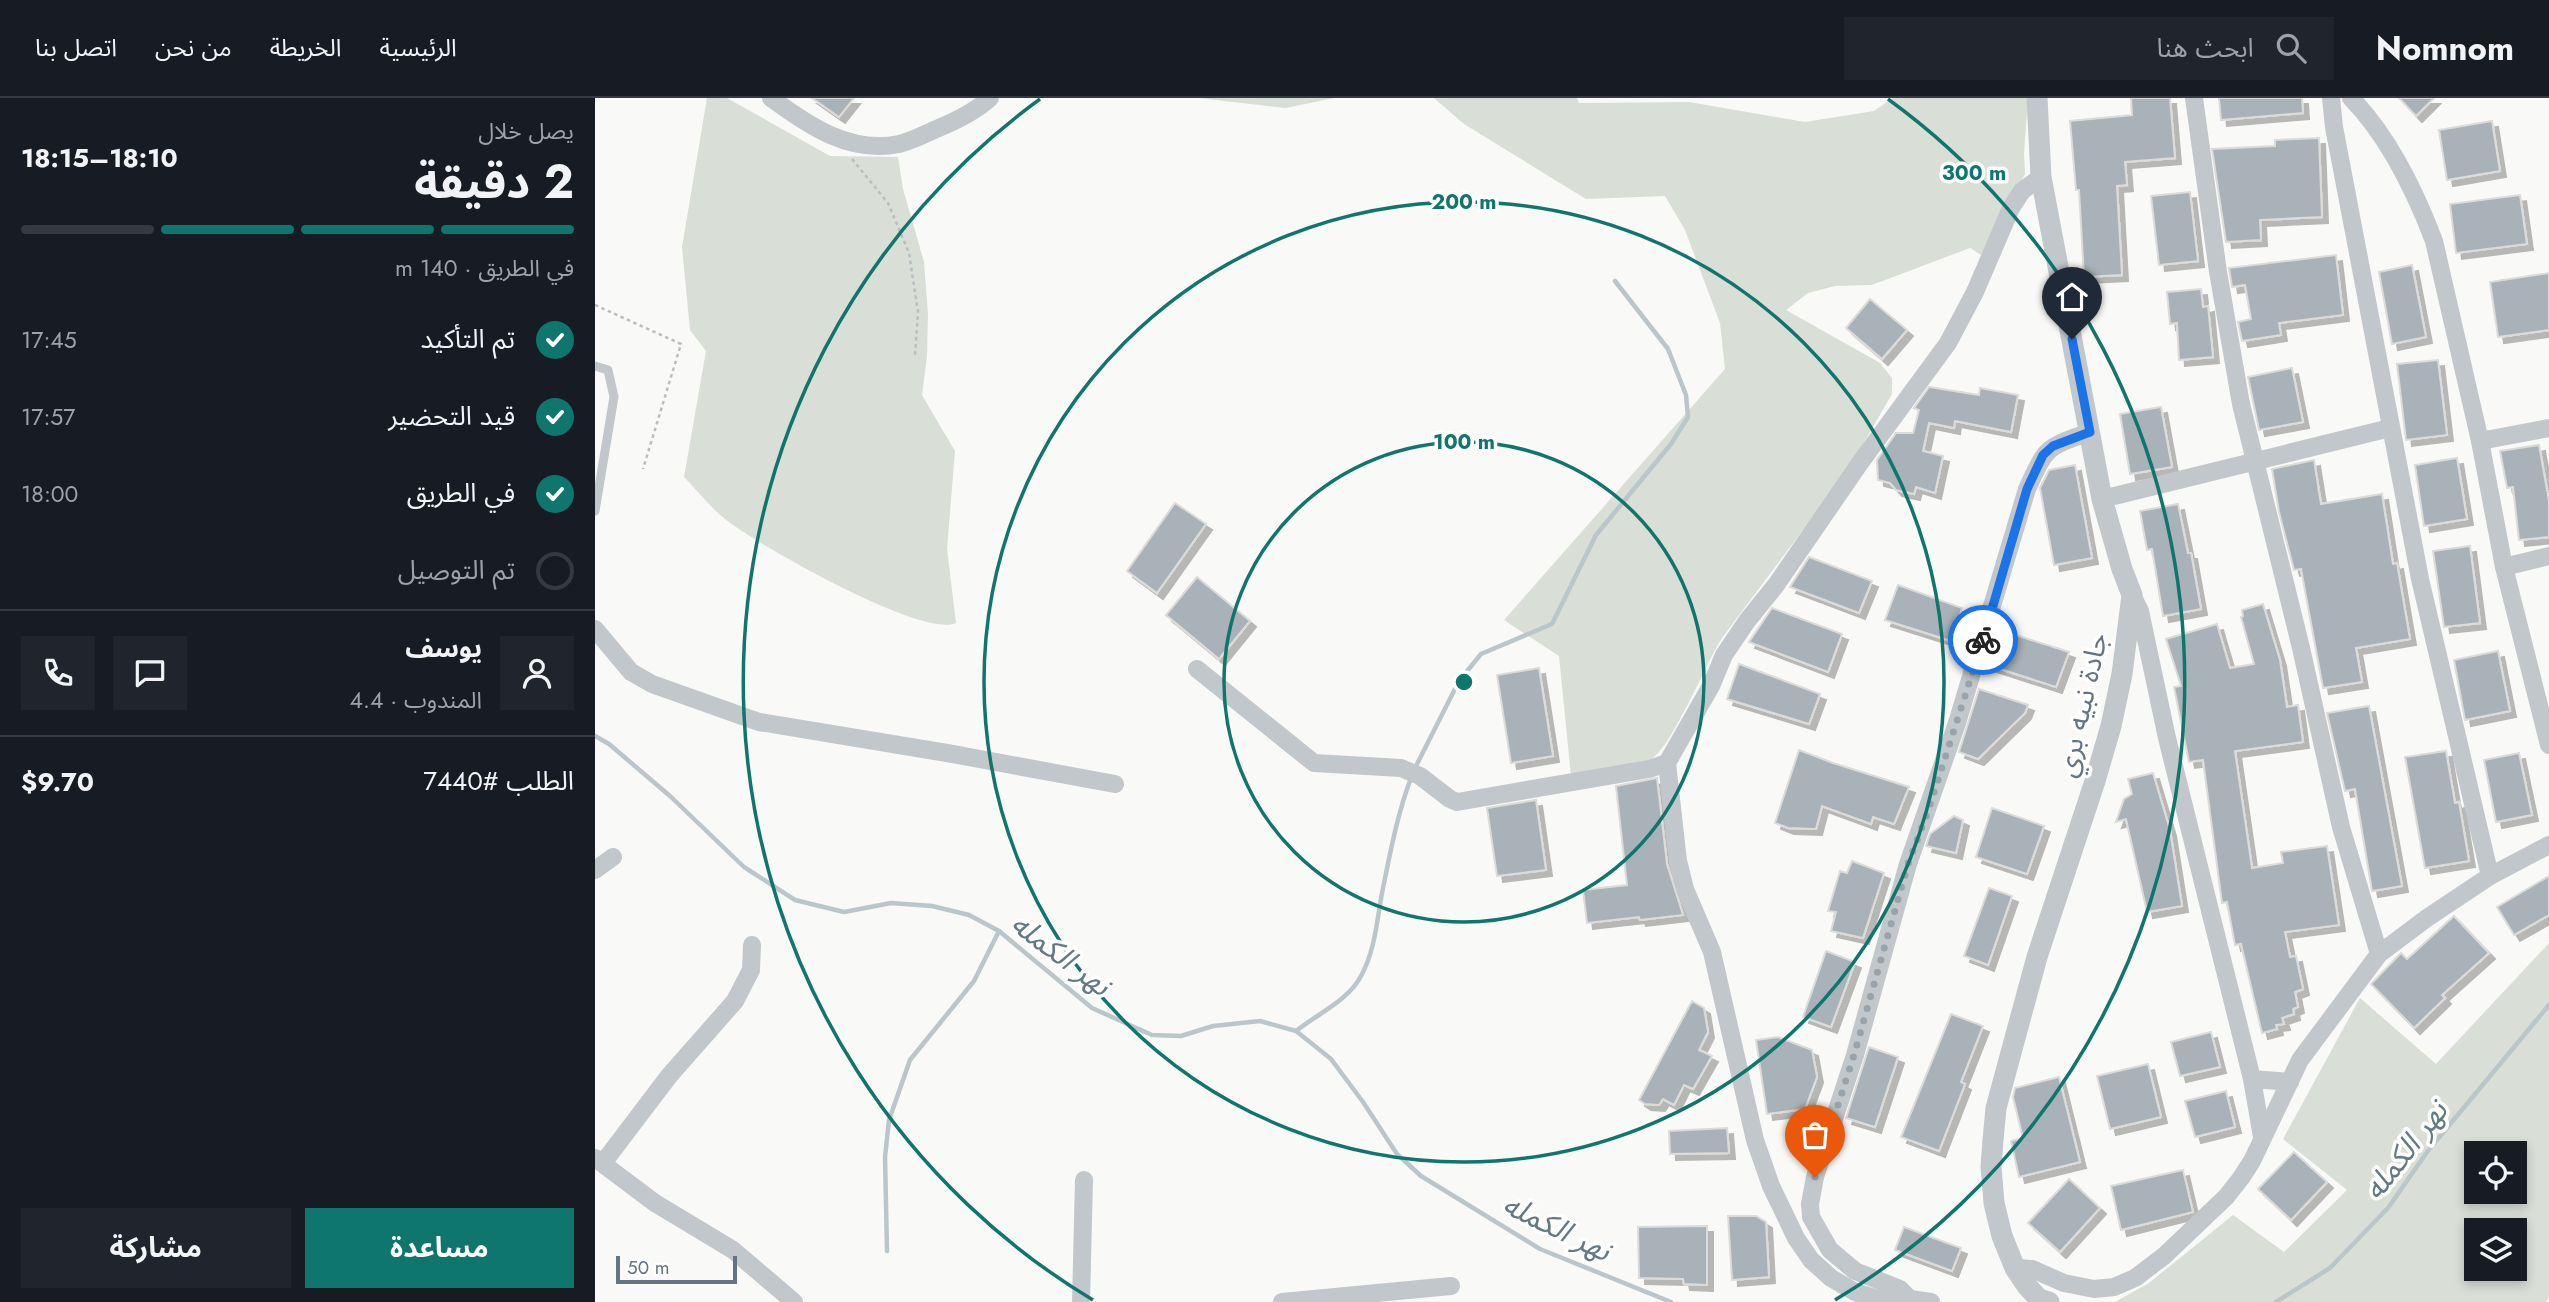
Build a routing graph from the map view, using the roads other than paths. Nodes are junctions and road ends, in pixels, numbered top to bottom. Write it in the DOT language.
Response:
graph roads {
  1 [pos="771,98"];
  2 [pos="990,98"];
  3 [pos="2036,98"];
  4 [pos="2195,98"];
  5 [pos="2331,98"];
  6 [pos="2351,98"];
  7 [pos="2041,177"];
  8 [pos="595,366"];
  9 [pos="2390,428"];
  10 [pos="2549,428"];
  11 [pos="2090,432"];
  12 [pos="2480,440"];
  13 [pos="2255,460"];
  14 [pos="2102,499"];
  15 [pos="595,511"];
  16 [pos="2549,556"];
  17 [pos="2504,567"];
  18 [pos="2132,595"];
  19 [pos="595,629"];
  20 [pos="1197,669"];
  21 [pos="2549,745"];
  22 [pos="1667,763"];
  23 [pos="1115,784"];
  24 [pos="2549,845"];
  25 [pos="613,857"];
  26 [pos="595,870"];
  27 [pos="2490,876"];
  28 [pos="752,945"];
  29 [pos="2379,954"];
  30 [pos="2252,1079"];
  31 [pos="2290,1082"];
  32 [pos="2262,1137"];
  33 [pos="599,1161"];
  34 [pos="1084,1180"];
  35 [pos="2015,1268"];
  36 [pos="1451,1286"];
  37 [pos="1910,1299"];
  38 [pos="2037,1301"];
  39 [pos="794,1302"];
  40 [pos="1081,1302"];
  41 [pos="1282,1302"];
  42 [pos="1931,1302"];
  1 -- 2 [label="street"];
  3 -- 7 [label="street, جادة نبيه بري"];
  4 -- 13 [label="street"];
  5 -- 9 [label="street"];
  6 -- 12 [label="street"];
  7 -- 11 [label="street, جادة نبيه بري"];
  7 -- 22 [label="street"];
  8 -- 15 [label="lane"];
  9 -- 13 [label="street"];
  9 -- 27 [label="street"];
  10 -- 12 [label="street"];
  11 -- 14 [label="street, جادة نبيه بري"];
  11 -- 37 [label="street"];
  12 -- 17 [label="street"];
  13 -- 14 [label="street"];
  13 -- 29 [label="street"];
  14 -- 18 [label="street, جادة نبيه بري"];
  16 -- 17 [label="street"];
  17 -- 21 [label="street"];
  18 -- 30 [label="street"];
  18 -- 35 [label="street, جادة نبيه بري"];
  19 -- 23 [label="street"];
  20 -- 22 [label="street"];
  22 -- 37 [label="street"];
  24 -- 27 [label="street"];
  25 -- 26 [label="street"];
  27 -- 29 [label="street"];
  28 -- 33 [label="street"];
  29 -- 31 [label="street"];
  30 -- 31 [label="street"];
  30 -- 32 [label="street"];
  31 -- 32 [label="street"];
  32 -- 35 [label="street"];
  33 -- 39 [label="street"];
  34 -- 40 [label="street"];
  35 -- 38 [label="street, جادة نبيه بري"];
  36 -- 41 [label="street"];
  37 -- 42 [label="street"];
}
